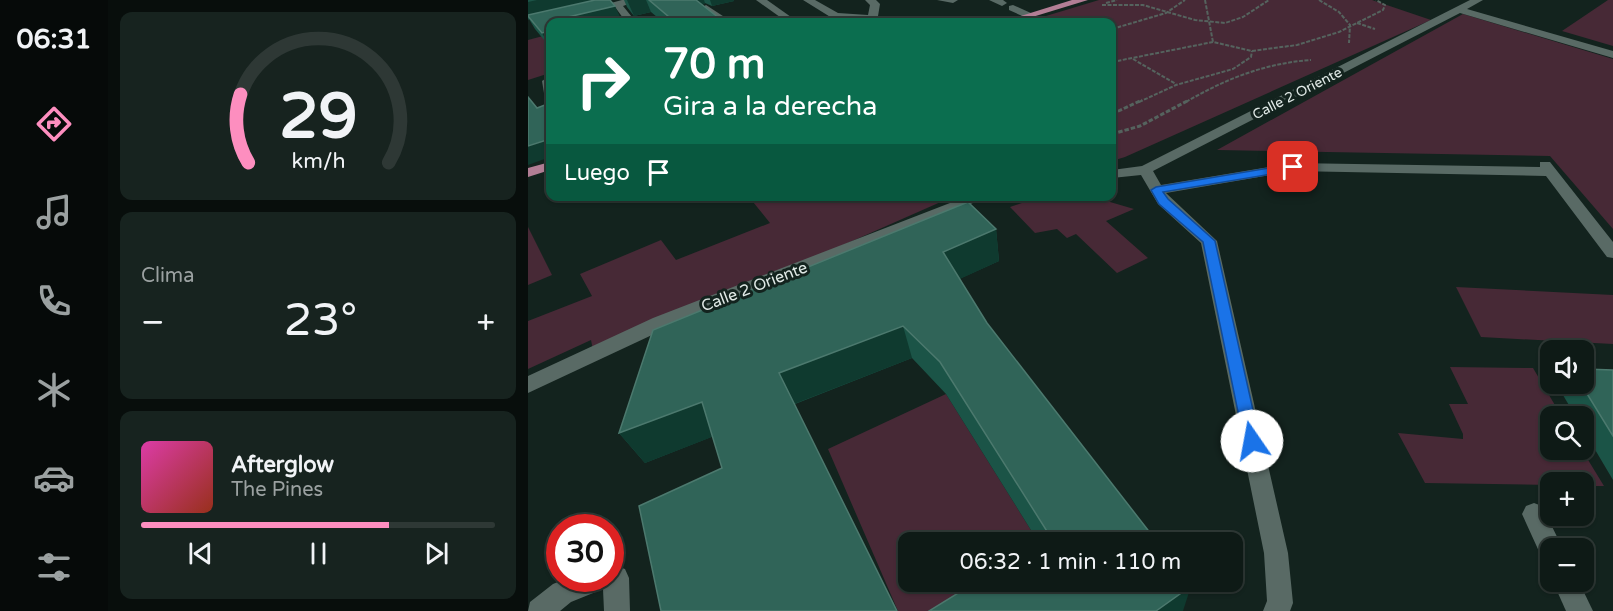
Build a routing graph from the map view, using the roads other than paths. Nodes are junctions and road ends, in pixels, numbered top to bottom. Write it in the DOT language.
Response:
graph roads {
  1 [pos="635,0"];
  2 [pos="761,0"];
  3 [pos="808,0"];
  4 [pos="870,0"];
  5 [pos="942,0"];
  6 [pos="953,0"];
  7 [pos="1083,0"];
  8 [pos="1478,0"];
  9 [pos="617,4"];
  10 [pos="706,8"];
  11 [pos="1013,8"];
  12 [pos="1459,10"];
  13 [pos="584,12"];
  14 [pos="1029,16"];
  15 [pos="628,18"];
  16 [pos="720,18"];
  17 [pos="787,18"];
  18 [pos="854,18"];
  19 [pos="873,18"];
  20 [pos="1022,18"];
  21 [pos="1613,55"];
  22 [pos="546,167"];
  23 [pos="1145,170"];
  24 [pos="528,174"];
  25 [pos="1116,174"];
  26 [pos="1156,190"];
  27 [pos="970,201"];
  28 [pos="1613,253"];
  29 [pos="528,385"];
  30 [pos="1534,514"];
  31 [pos="1545,538"];
  32 [pos="565,592"];
  33 [pos="616,592"];
  34 [pos="1571,592"];
  35 [pos="539,611"];
  36 [pos="616,611"];
  37 [pos="1275,611"];
  38 [pos="1580,611"];
  1 -- 9 [label="street"];
  2 -- 17 [label="street"];
  3 -- 18 [label="street"];
  4 -- 19 [label="street"];
  5 -- 6 [label="street"];
  7 -- 14 [label="main road"];
  8 -- 12 [label="street, Calle 2 Oriente"];
  9 -- 13 [label="street"];
  9 -- 15 [label="street"];
  10 -- 16 [label="street"];
  11 -- 14 [label="street"];
  12 -- 21 [label="street"];
  12 -- 23 [label="street, Calle 2 Oriente"];
  14 -- 20 [label="main road"];
  22 -- 24 [label="main road"];
  23 -- 25 [label="street, Calle 2 Oriente"];
  23 -- 26 [label="street"];
  26 -- 28 [label="street"];
  26 -- 37 [label="street"];
  27 -- 29 [label="street, Calle 2 Oriente"];
  30 -- 31 [label="street"];
  32 -- 35 [label="street"];
  33 -- 36 [label="street"];
  34 -- 38 [label="street"];
}
